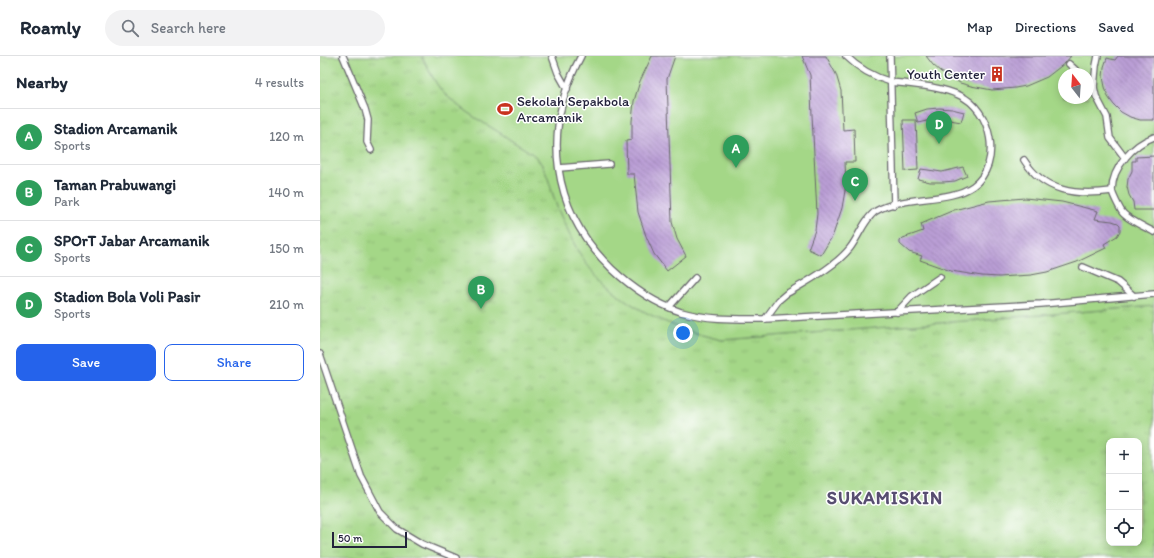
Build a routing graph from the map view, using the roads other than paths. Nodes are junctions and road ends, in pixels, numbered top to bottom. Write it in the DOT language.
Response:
graph roads {
  1 [pos="343,56"];
  2 [pos="552,56"];
  3 [pos="581,56"];
  4 [pos="846,56"];
  5 [pos="890,56"];
  6 [pos="1098,56"];
  7 [pos="1069,64"];
  8 [pos="1073,68"];
  9 [pos="891,82"];
  10 [pos="1094,86"];
  11 [pos="566,89"];
  12 [pos="1154,137"];
  13 [pos="372,150"];
  14 [pos="1125,158"];
  15 [pos="1024,160"];
  16 [pos="610,164"];
  17 [pos="559,168"];
  18 [pos="1112,191"];
  19 [pos="894,205"];
  20 [pos="1154,232"];
  21 [pos="1083,267"];
  22 [pos="940,277"];
  23 [pos="695,278"];
  24 [pos="1154,294"];
  25 [pos="1134,296"];
  26 [pos="669,307"];
  27 [pos="897,312"];
  28 [pos="765,319"];
  29 [pos="320,354"];
  30 [pos="456,558"];
  1 -- 13 [label="lane"];
  2 -- 11 [label="lane"];
  3 -- 11 [label="lane"];
  4 -- 9 [label="lane"];
  5 -- 9 [label="lane"];
  6 -- 10 [label="lane"];
  7 -- 8 [label="lane"];
  9 -- 19 [label="lane"];
  9 -- 19 [label="lane"];
  10 -- 14 [label="lane"];
  11 -- 17 [label="lane"];
  12 -- 14 [label="lane"];
  14 -- 18 [label="lane"];
  15 -- 18 [label="lane"];
  16 -- 17 [label="lane"];
  17 -- 26 [label="lane"];
  18 -- 20 [label="lane"];
  19 -- 28 [label="lane"];
  21 -- 25 [label="lane"];
  22 -- 27 [label="lane"];
  23 -- 26 [label="lane"];
  24 -- 25 [label="lane"];
  25 -- 27 [label="lane"];
  26 -- 28 [label="lane"];
  27 -- 28 [label="lane"];
  29 -- 30 [label="lane"];
}
